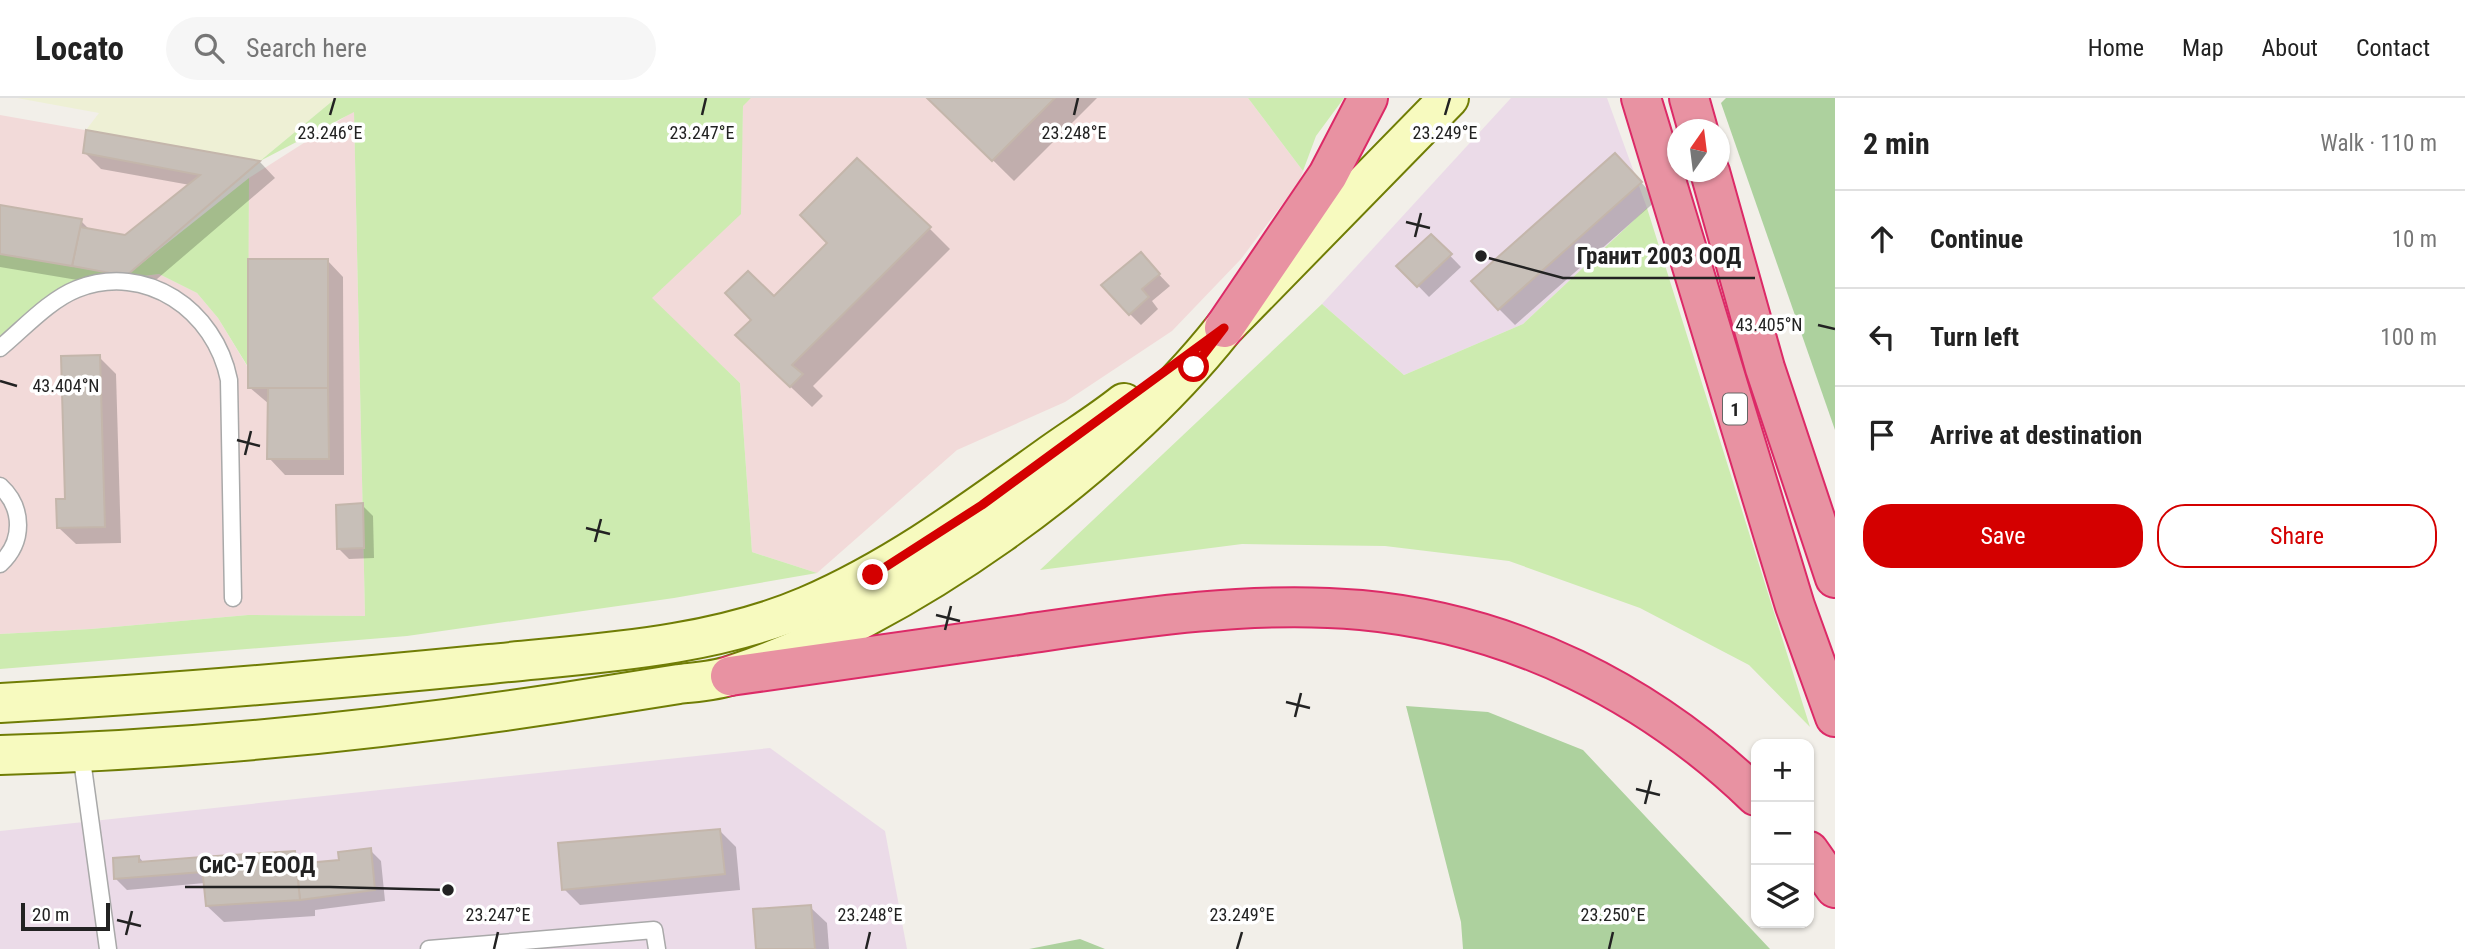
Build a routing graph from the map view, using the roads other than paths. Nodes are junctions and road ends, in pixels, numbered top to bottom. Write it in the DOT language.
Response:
graph roads {
  1 [pos="1368,98"];
  2 [pos="1449,98"];
  3 [pos="1641,98"];
  4 [pos="1689,98"];
  5 [pos="1695,119"];
  6 [pos="1713,182"];
  7 [pos="1224,328"];
  8 [pos="0,348"];
  9 [pos="0,486"];
  10 [pos="0,564"];
  11 [pos="1835,578"];
  12 [pos="233,598"];
  13 [pos="730,677"];
  14 [pos="0,703"];
  15 [pos="1835,717"];
  16 [pos="425,723"];
  17 [pos="0,755"];
  18 [pos="83,767"];
  19 [pos="0,771"];
  20 [pos="1751,792"];
  21 [pos="1814,858"];
  22 [pos="1835,888"];
  23 [pos="108,949"];
  24 [pos="429,949"];
  25 [pos="657,949"];
  1 -- 7 [label="highway"];
  2 -- 7 [label="main road"];
  3 -- 15 [label="highway, 1"];
  4 -- 5 [label="highway"];
  6 -- 11 [label="highway, 1"];
  7 -- 13 [label="main road"];
  7 -- 14 [label="main road"];
  8 -- 12 [label="lane"];
  9 -- 10 [label="lane"];
  13 -- 16 [label="main road"];
  13 -- 20 [label="highway"];
  16 -- 17 [label="main road"];
  16 -- 18 [label="lane"];
  18 -- 19 [label="lane"];
  18 -- 23 [label="lane"];
  21 -- 22 [label="highway"];
  24 -- 25 [label="lane"];
}
